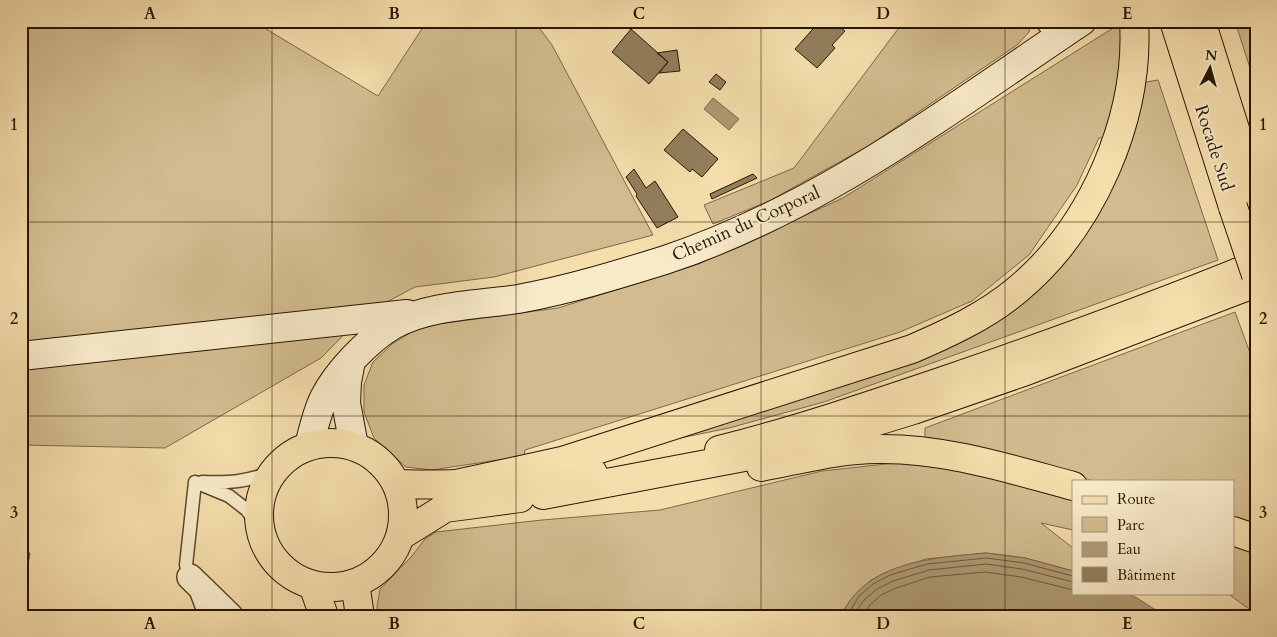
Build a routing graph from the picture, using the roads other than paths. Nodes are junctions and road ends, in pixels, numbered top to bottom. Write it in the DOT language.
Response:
graph roads {
  1 [pos="1082,21"];
  2 [pos="1134,21"];
  3 [pos="1174,21"];
  4 [pos="1201,22"];
  5 [pos="1054,29"];
  6 [pos="1256,153"];
  7 [pos="1245,201"];
  8 [pos="1256,265"];
  9 [pos="1256,275"];
  10 [pos="1256,283"];
  11 [pos="424,313"];
  12 [pos="21,356"];
  13 [pos="351,361"];
  14 [pos="308,446"];
  15 [pos="354,446"];
  16 [pos="272,472"];
  17 [pos="195,482"];
  18 [pos="397,484"];
  19 [pos="447,486"];
  20 [pos="1072,486"];
  21 [pos="543,496"];
  22 [pos="260,528"];
  23 [pos="1234,531"];
  24 [pos="400,536"];
  25 [pos="1256,539"];
  26 [pos="190,577"];
  27 [pos="355,583"];
  28 [pos="313,585"];
  29 [pos="205,616"];
  30 [pos="230,616"];
  31 [pos="324,616"];
  32 [pos="360,616"];
  1 -- 5 [label="street, Chemin du Corporal"];
  2 -- 19 [label="main road"];
  3 -- 7 [label="main road, Rocade Sud"];
  4 -- 6 [label="main road"];
  4 -- 7 [label="main road, Rocade Sud"];
  5 -- 11 [label="street, Chemin du Corporal"];
  7 -- 9 [label="main road, Rocade Sud, bridge"];
  8 -- 19 [label="main road"];
  10 -- 21 [label="main road"];
  11 -- 12 [label="street"];
  11 -- 13 [label="street, Chemin du Corporal"];
  13 -- 14 [label="street, Chemin du Corporal"];
  13 -- 15 [label="street"];
  14 -- 15 [label="main road"];
  14 -- 16 [label="main road"];
  15 -- 18 [label="main road"];
  16 -- 17 [label="lane"];
  16 -- 22 [label="main road"];
  17 -- 22 [label="lane"];
  17 -- 26 [label="lane"];
  18 -- 19 [label="main road"];
  18 -- 24 [label="main road"];
  20 -- 21 [label="main road"];
  21 -- 24 [label="main road"];
  22 -- 28 [label="main road"];
  23 -- 25 [label="main road"];
  24 -- 27 [label="main road"];
  26 -- 29 [label="lane"];
  26 -- 30 [label="street"];
  27 -- 28 [label="main road"];
  27 -- 32 [label="main road"];
  28 -- 31 [label="main road"];
}
